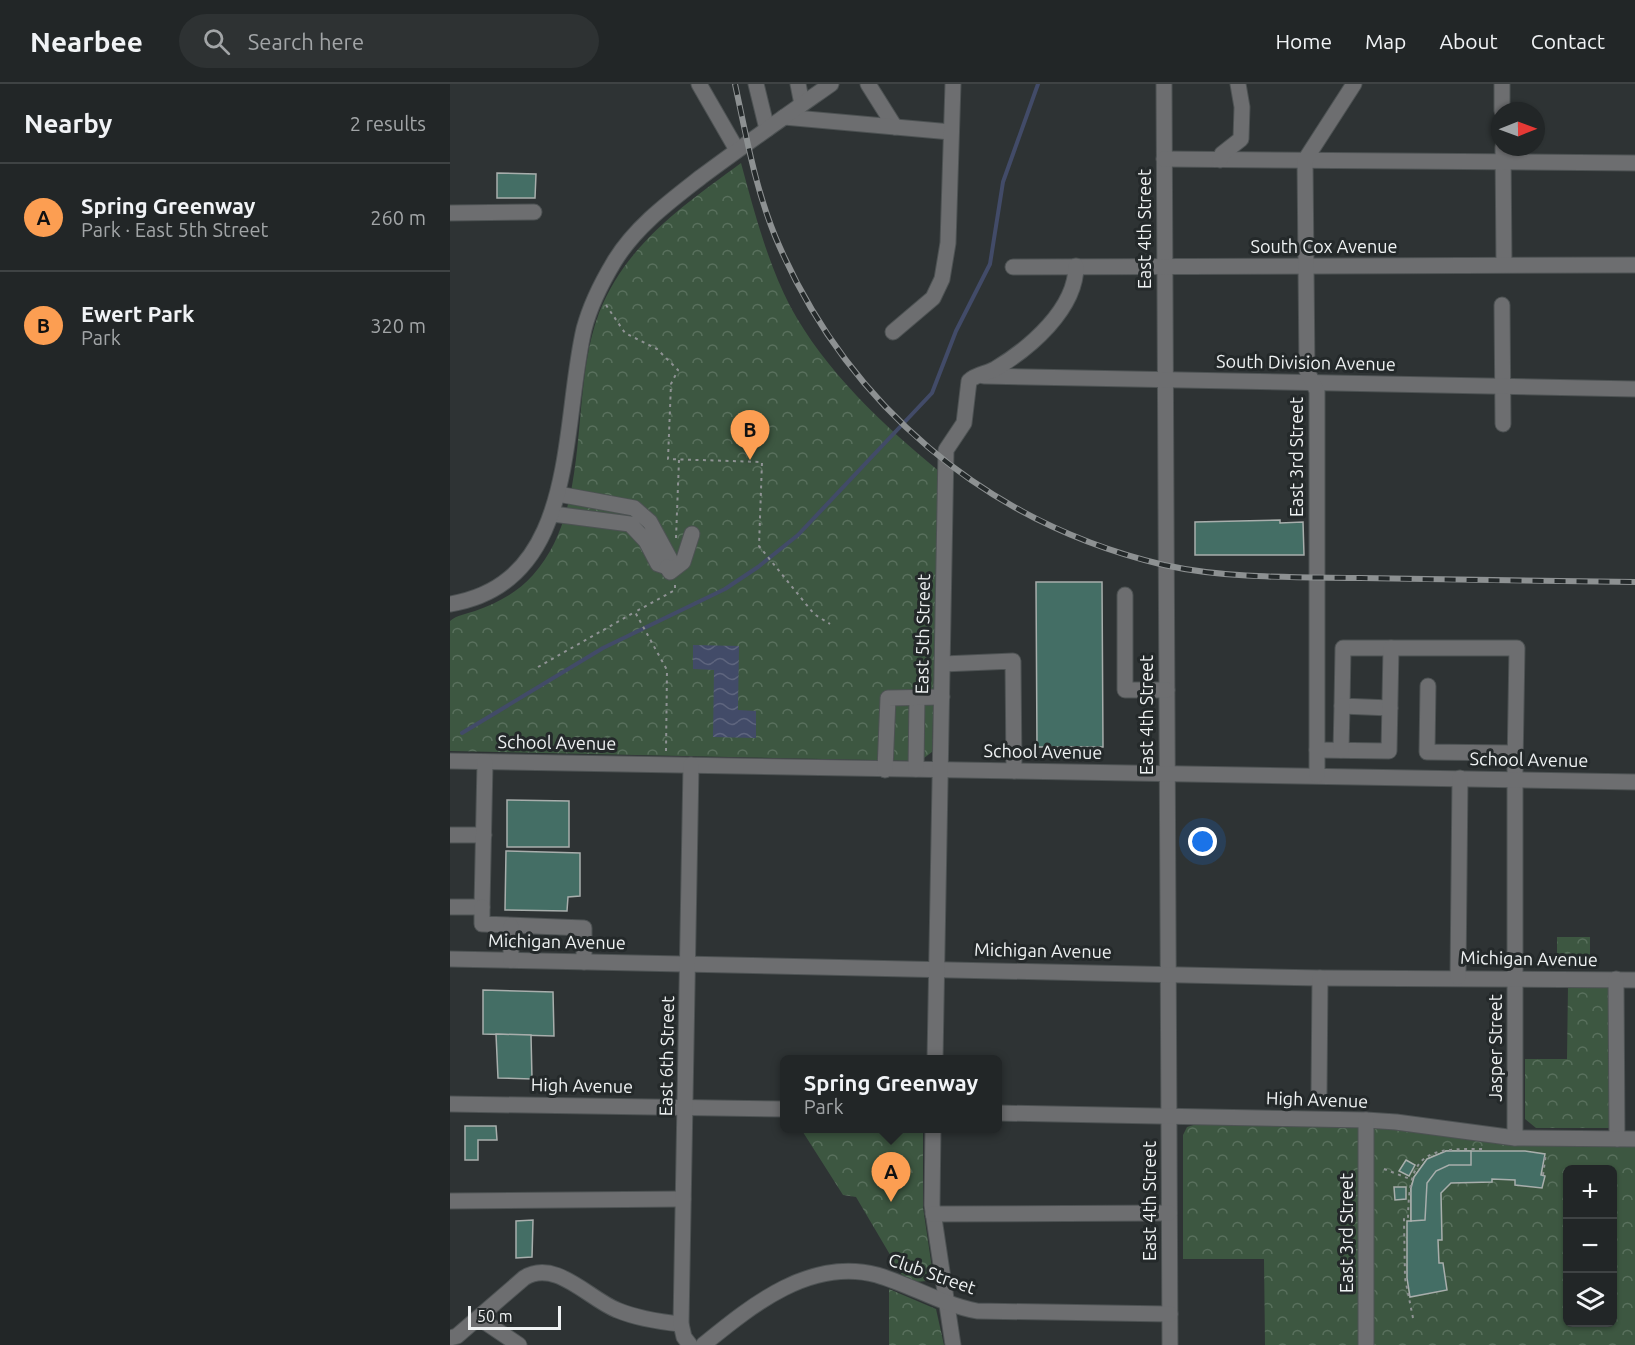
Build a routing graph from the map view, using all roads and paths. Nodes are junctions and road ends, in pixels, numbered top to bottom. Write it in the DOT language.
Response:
graph roads {
  1 [pos="699,84"];
  2 [pos="756,84"];
  3 [pos="798,84"];
  4 [pos="831,84"];
  5 [pos="868,84"];
  6 [pos="953,84"];
  7 [pos="1164,84"];
  8 [pos="1238,84"];
  9 [pos="1354,84"];
  10 [pos="1502,84"];
  11 [pos="1502,102"];
  12 [pos="802,104"];
  13 [pos="784,117"];
  14 [pos="895,127"];
  15 [pos="767,129"];
  16 [pos="951,132"];
  17 [pos="737,150"];
  18 [pos="1491,154"];
  19 [pos="1503,156"];
  20 [pos="1532,156"];
  21 [pos="1164,159"];
  22 [pos="1220,160"];
  23 [pos="1305,160"];
  24 [pos="1635,163"];
  25 [pos="534,212"];
  26 [pos="450,213"];
  27 [pos="1504,264"];
  28 [pos="1635,265"];
  29 [pos="1076,266"];
  30 [pos="1164,266"];
  31 [pos="1014,267"];
  32 [pos="1305,268"];
  33 [pos="606,305"];
  34 [pos="1502,305"];
  35 [pos="893,332"];
  36 [pos="977,376"];
  37 [pos="1166,380"];
  38 [pos="1313,382"];
  39 [pos="1503,386"];
  40 [pos="1635,389"];
  41 [pos="1503,424"];
  42 [pos="680,459"];
  43 [pos="558,494"];
  44 [pos="553,514"];
  45 [pos="692,534"];
  46 [pos="651,538"];
  47 [pos="676,542"];
  48 [pos="671,574"];
  49 [pos="1125,595"];
  50 [pos="450,604"];
  51 [pos="635,612"];
  52 [pos="830,624"];
  53 [pos="1391,648"];
  54 [pos="943,664"];
  55 [pos="538,667"];
  56 [pos="1428,686"];
  57 [pos="1167,690"];
  58 [pos="942,697"];
  59 [pos="917,698"];
  60 [pos="1342,706"];
  61 [pos="1390,708"];
  62 [pos="917,724"];
  63 [pos="942,724"];
  64 [pos="1317,750"];
  65 [pos="1341,750"];
  66 [pos="666,752"];
  67 [pos="1515,753"];
  68 [pos="450,761"];
  69 [pos="485,762"];
  70 [pos="691,765"];
  71 [pos="916,769"];
  72 [pos="885,770"];
  73 [pos="942,770"];
  74 [pos="1014,771"];
  75 [pos="1167,774"];
  76 [pos="1317,775"];
  77 [pos="1460,778"];
  78 [pos="1515,779"];
  79 [pos="1635,782"];
  80 [pos="450,835"];
  81 [pos="484,835"];
  82 [pos="450,907"];
  83 [pos="482,907"];
  84 [pos="511,926"];
  85 [pos="450,959"];
  86 [pos="511,960"];
  87 [pos="584,962"];
  88 [pos="688,964"];
  89 [pos="937,969"];
  90 [pos="1168,973"];
  91 [pos="1458,977"];
  92 [pos="1515,977"];
  93 [pos="1320,978"];
  94 [pos="1616,980"];
  95 [pos="1635,980"];
  96 [pos="935,1055"];
  97 [pos="1319,1093"];
  98 [pos="450,1104"];
  99 [pos="685,1107"];
  100 [pos="780,1109"];
  101 [pos="1002,1113"];
  102 [pos="1169,1116"];
  103 [pos="1366,1120"];
  104 [pos="933,1133"];
  105 [pos="1515,1138"];
  106 [pos="1617,1139"];
  107 [pos="1635,1139"];
  108 [pos="1492,1149"];
  109 [pos="1536,1151"];
  110 [pos="1384,1169"];
  111 [pos="1543,1175"];
  112 [pos="1410,1179"];
  113 [pos="683,1199"];
  114 [pos="450,1201"];
  115 [pos="1169,1213"];
  116 [pos="933,1214"];
  117 [pos="947,1303"];
  118 [pos="1170,1314"];
  119 [pos="479,1318"];
  120 [pos="1413,1318"];
  121 [pos="681,1324"];
  122 [pos="450,1338"];
  123 [pos="519,1345"];
  124 [pos="690,1345"];
  125 [pos="704,1345"];
  126 [pos="953,1345"];
  127 [pos="1170,1345"];
  128 [pos="1366,1345"];
  1 -- 17 [label="street"];
  2 -- 15 [label="street"];
  3 -- 12 [label="street"];
  4 -- 12 [label="street"];
  5 -- 14 [label="street"];
  6 -- 16 [label="street"];
  7 -- 21 [label="street, East 4th Street"];
  8 -- 22 [label="street"];
  9 -- 23 [label="street"];
  10 -- 11 [label="street"];
  12 -- 13 [label="street"];
  13 -- 14 [label="street"];
  13 -- 15 [label="street"];
  14 -- 16 [label="street"];
  15 -- 17 [label="street"];
  16 -- 35 [label="street"];
  17 -- 43 [label="street"];
  18 -- 23 [label="street"];
  19 -- 27 [label="street"];
  20 -- 24 [label="street"];
  21 -- 22 [label="street"];
  21 -- 30 [label="street, East 4th Street"];
  22 -- 23 [label="street"];
  23 -- 32 [label="street, East 3rd Street"];
  25 -- 26 [label="street"];
  27 -- 28 [label="street, South Cox Avenue"];
  27 -- 32 [label="street, South Cox Avenue"];
  29 -- 30 [label="street, South Cox Avenue"];
  29 -- 31 [label="street, South Cox Avenue"];
  29 -- 36 [label="street"];
  30 -- 32 [label="street, South Cox Avenue"];
  30 -- 37 [label="street, East 4th Street"];
  32 -- 38 [label="street, East 3rd Street"];
  33 -- 42 [label="path"];
  34 -- 39 [label="street"];
  36 -- 37 [label="street, South Division Avenue"];
  36 -- 54 [label="street, East 5th Street"];
  37 -- 38 [label="street, South Division Avenue"];
  37 -- 57 [label="street, East 4th Street"];
  38 -- 39 [label="street, South Division Avenue"];
  38 -- 64 [label="street, East 3rd Street"];
  39 -- 40 [label="street, South Division Avenue"];
  39 -- 41 [label="street"];
  42 -- 47 [label="path"];
  42 -- 52 [label="path"];
  43 -- 44 [label="street"];
  43 -- 46 [label="street"];
  44 -- 46 [label="street"];
  44 -- 50 [label="street"];
  45 -- 48 [label="street"];
  46 -- 48 [label="street"];
  48 -- 51 [label="path"];
  49 -- 57 [label="street"];
  51 -- 55 [label="path"];
  51 -- 66 [label="path"];
  53 -- 60 [label="street"];
  53 -- 61 [label="street"];
  53 -- 67 [label="street, Jasper Street"];
  54 -- 58 [label="street, East 5th Street"];
  54 -- 74 [label="street"];
  56 -- 67 [label="street"];
  57 -- 75 [label="street, East 4th Street"];
  58 -- 59 [label="street"];
  58 -- 63 [label="street, East 5th Street"];
  59 -- 62 [label="street"];
  59 -- 72 [label="street"];
  60 -- 61 [label="street"];
  60 -- 65 [label="street"];
  61 -- 65 [label="street"];
  62 -- 63 [label="street"];
  62 -- 71 [label="street"];
  63 -- 73 [label="street, East 5th Street"];
  64 -- 65 [label="street"];
  64 -- 76 [label="street, East 3rd Street"];
  67 -- 78 [label="street, Jasper Street"];
  68 -- 69 [label="street, School Avenue"];
  69 -- 70 [label="street, School Avenue"];
  69 -- 81 [label="street"];
  70 -- 72 [label="street, School Avenue"];
  70 -- 88 [label="street, East 6th Street"];
  71 -- 72 [label="street, School Avenue"];
  71 -- 73 [label="street, School Avenue"];
  73 -- 74 [label="street, School Avenue"];
  73 -- 89 [label="street, East 5th Street"];
  74 -- 75 [label="street, School Avenue"];
  75 -- 76 [label="street, School Avenue"];
  75 -- 90 [label="street, East 4th Street"];
  76 -- 77 [label="street, School Avenue"];
  77 -- 78 [label="street, School Avenue"];
  77 -- 91 [label="street"];
  78 -- 79 [label="street, School Avenue"];
  78 -- 92 [label="street, Jasper Street"];
  80 -- 81 [label="street"];
  81 -- 83 [label="street"];
  82 -- 83 [label="street"];
  83 -- 84 [label="street"];
  84 -- 86 [label="street"];
  84 -- 87 [label="street"];
  85 -- 86 [label="street, Michigan Avenue"];
  86 -- 87 [label="street, Michigan Avenue"];
  87 -- 88 [label="street, Michigan Avenue"];
  88 -- 89 [label="street, Michigan Avenue"];
  88 -- 99 [label="street, East 6th Street"];
  89 -- 90 [label="street, Michigan Avenue"];
  89 -- 96 [label="street, East 5th Street"];
  90 -- 93 [label="street, Michigan Avenue"];
  90 -- 102 [label="street, East 4th Street"];
  91 -- 92 [label="street, Michigan Avenue"];
  91 -- 93 [label="street, Michigan Avenue"];
  92 -- 94 [label="street, Michigan Avenue"];
  92 -- 105 [label="street, Jasper Street"];
  93 -- 97 [label="street"];
  94 -- 95 [label="street, Michigan Avenue"];
  94 -- 106 [label="street"];
  98 -- 99 [label="street, High Avenue"];
  99 -- 100 [label="street, High Avenue"];
  99 -- 113 [label="street, East 6th Street"];
  101 -- 102 [label="street, High Avenue"];
  102 -- 103 [label="street, High Avenue"];
  102 -- 115 [label="street, East 4th Street"];
  103 -- 105 [label="street, High Avenue"];
  103 -- 128 [label="street, East 3rd Street"];
  104 -- 116 [label="street"];
  105 -- 106 [label="street, High Avenue"];
  106 -- 107 [label="street, High Avenue"];
  108 -- 112 [label="path"];
  109 -- 111 [label="path"];
  110 -- 112 [label="path"];
  112 -- 120 [label="path"];
  113 -- 114 [label="street"];
  113 -- 121 [label="street, East 6th Street"];
  115 -- 116 [label="street"];
  115 -- 118 [label="street, East 4th Street"];
  116 -- 117 [label="street"];
  117 -- 118 [label="street, Club Street"];
  117 -- 125 [label="street, Club Street"];
  117 -- 126 [label="street"];
  118 -- 127 [label="street, East 4th Street"];
  119 -- 121 [label="street"];
  119 -- 122 [label="street"];
  119 -- 123 [label="street"];
  121 -- 124 [label="street, East 6th Street"];
}
